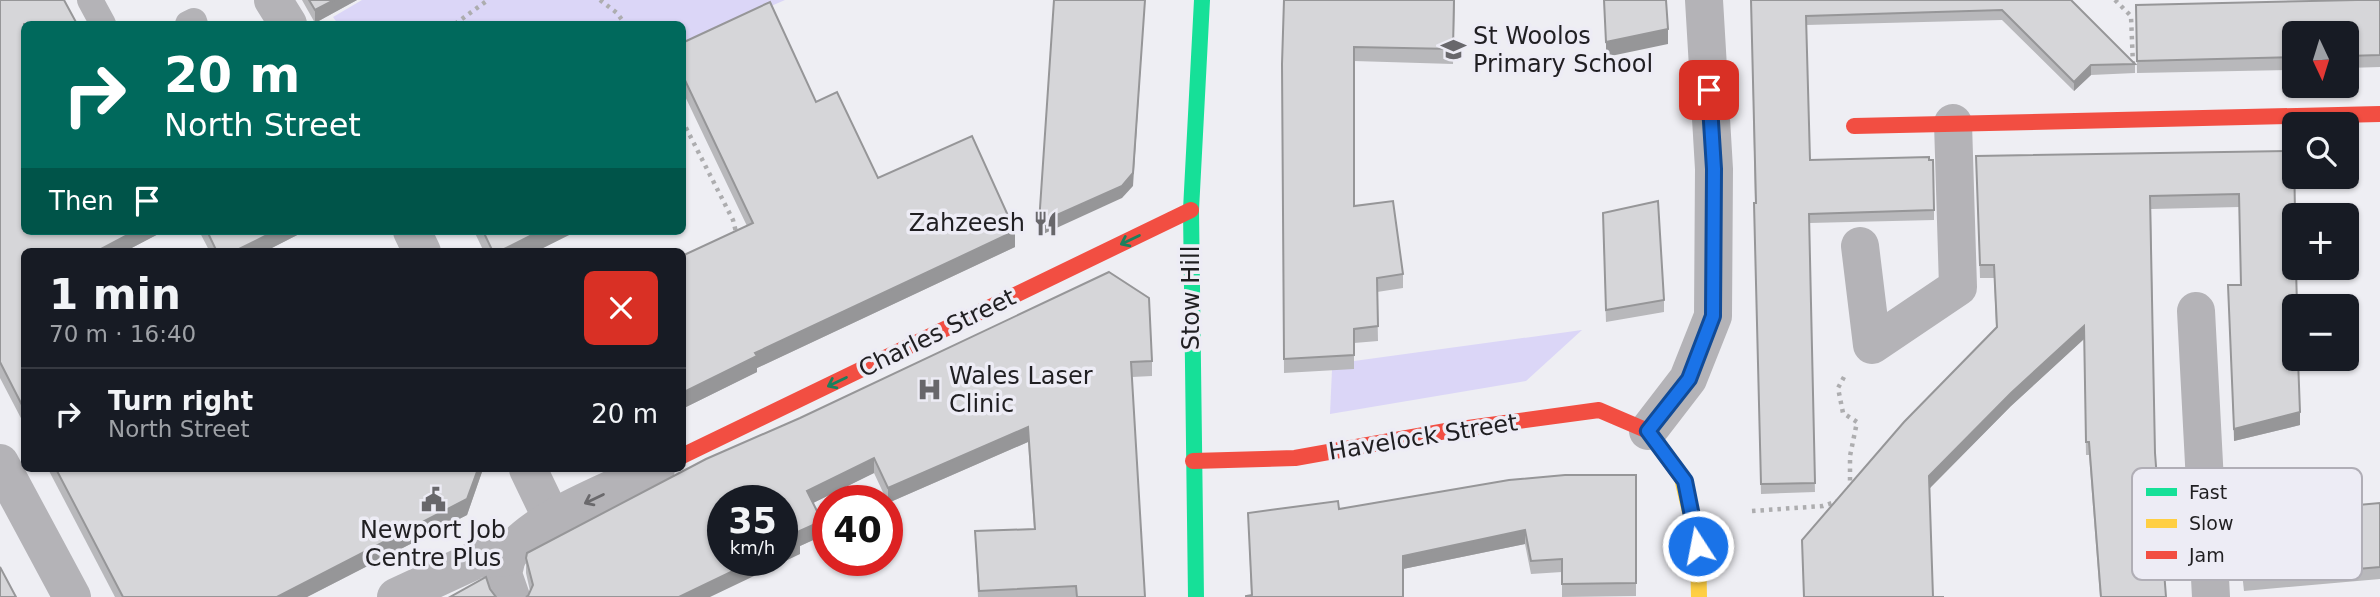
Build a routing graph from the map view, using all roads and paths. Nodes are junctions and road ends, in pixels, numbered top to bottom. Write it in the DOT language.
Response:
graph roads {
  1 [pos="90,0"];
  2 [pos="274,0"];
  3 [pos="488,0"];
  4 [pos="600,0"];
  5 [pos="1202,0"];
  6 [pos="1704,0"];
  7 [pos="2115,0"];
  8 [pos="101,21"];
  9 [pos="286,21"];
  10 [pos="459,21"];
  11 [pos="623,21"];
  12 [pos="2380,114"];
  13 [pos="2135,118"];
  14 [pos="1953,123"];
  15 [pos="1854,126"];
  16 [pos="686,128"];
  17 [pos="1191,210"];
  18 [pos="737,238"];
  19 [pos="1860,246"];
  20 [pos="2196,311"];
  21 [pos="1872,345"];
  22 [pos="1648,431"];
  23 [pos="686,454"];
  24 [pos="1193,461"];
  25 [pos="0,463"];
  26 [pos="2204,468"];
  27 [pos="529,472"];
  28 [pos="650,472"];
  29 [pos="1752,511"];
  30 [pos="552,519"];
  31 [pos="492,558"];
  32 [pos="72,597"];
  33 [pos="396,597"];
  34 [pos="511,597"];
  35 [pos="1196,597"];
  36 [pos="1699,597"];
  1 -- 8 [label="lane"];
  2 -- 9 [label="street"];
  3 -- 10 [label="path"];
  4 -- 11 [label="path"];
  5 -- 17 [label="street, Stow Hill"];
  6 -- 22 [label="street"];
  7 -- 13 [label="path"];
  12 -- 13 [label="street"];
  13 -- 14 [label="street"];
  14 -- 15 [label="street"];
  14 -- 21 [label="street"];
  16 -- 18 [label="path"];
  17 -- 23 [label="street, Charles Street, one-way"];
  17 -- 24 [label="street, Stow Hill"];
  19 -- 21 [label="street"];
  20 -- 26 [label="street"];
  21 -- 29 [label="path"];
  22 -- 24 [label="street, Havelock Street"];
  22 -- 36 [label="street"];
  24 -- 35 [label="street, Stow Hill"];
  25 -- 32 [label="street"];
  27 -- 30 [label="street"];
  28 -- 30 [label="street, one-way"];
  30 -- 31 [label="street"];
  31 -- 33 [label="street"];
  31 -- 34 [label="street"];
}
